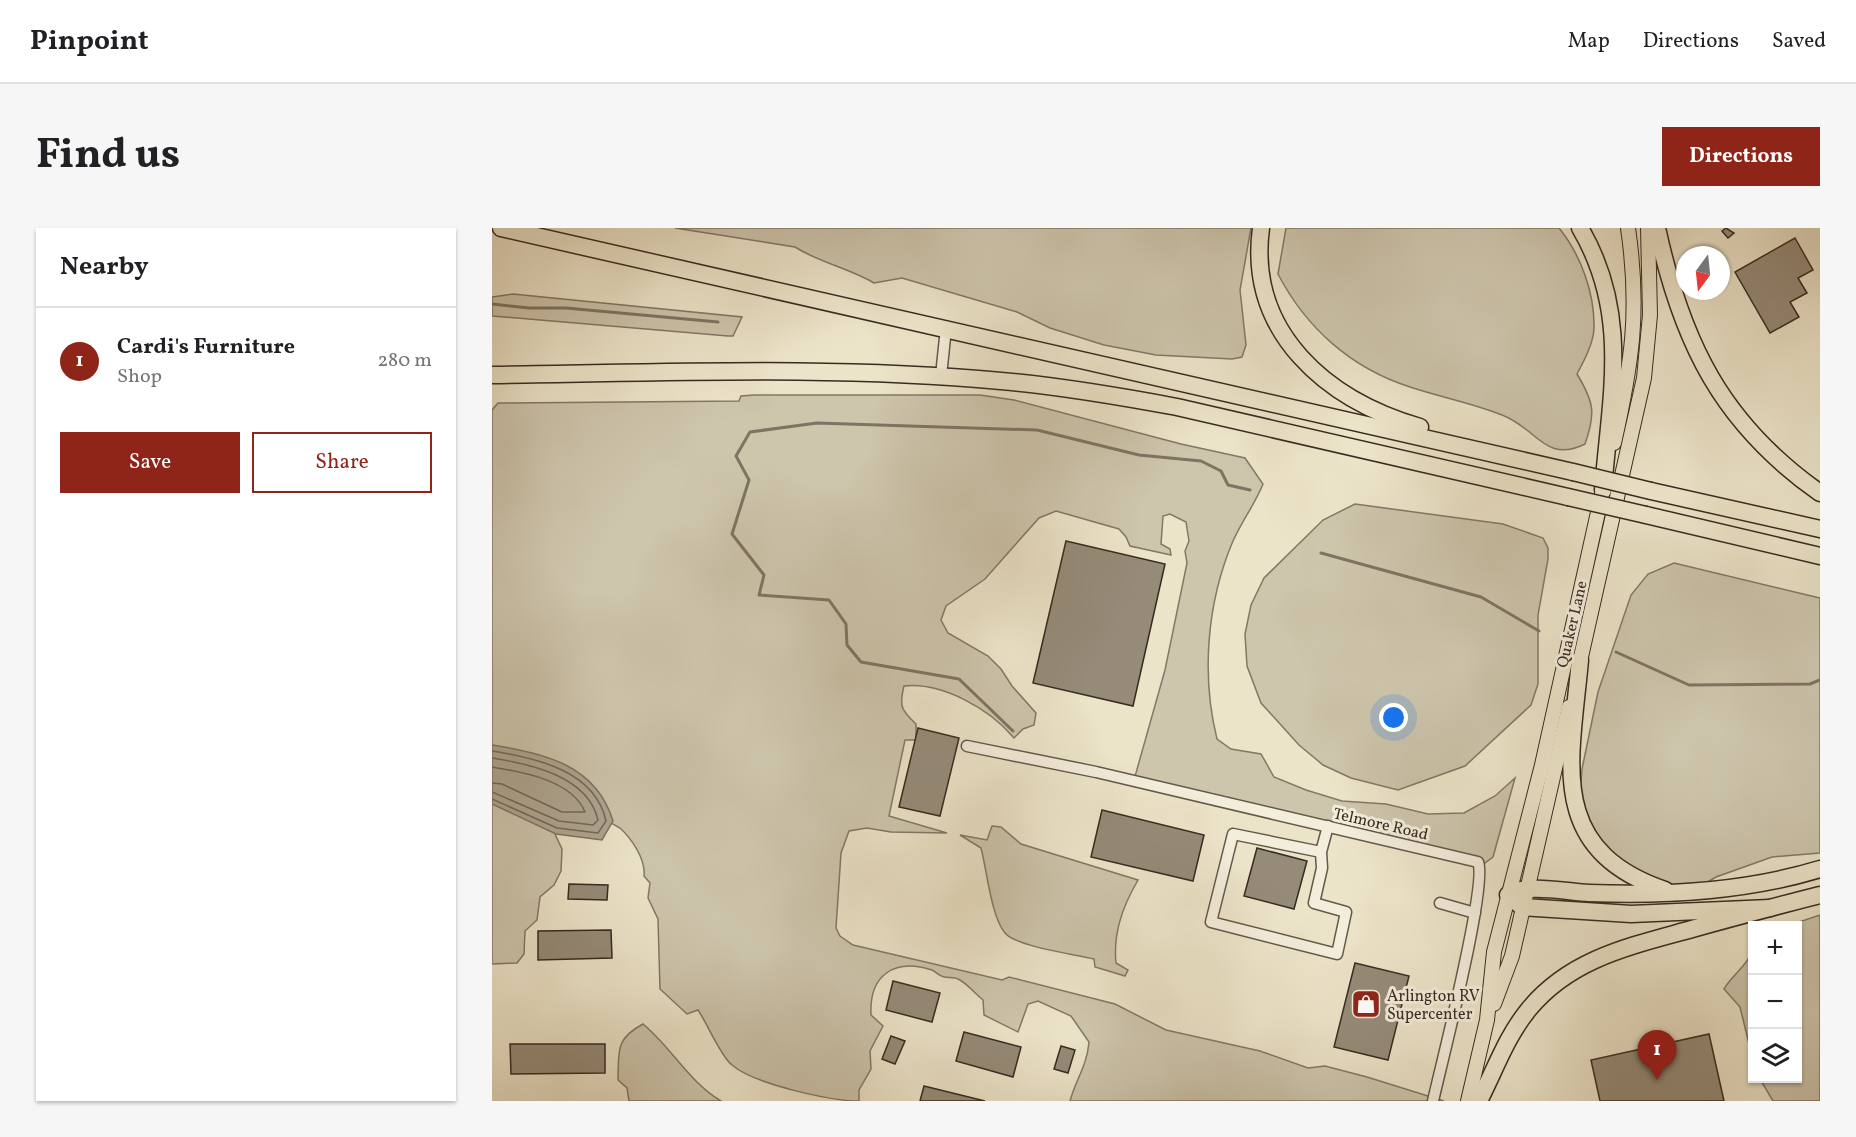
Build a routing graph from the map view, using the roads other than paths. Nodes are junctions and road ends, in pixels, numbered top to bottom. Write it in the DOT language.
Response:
graph roads {
  1 [pos="501,228"];
  2 [pos="1261,228"];
  3 [pos="1580,228"];
  4 [pos="1628,228"];
  5 [pos="1648,228"];
  6 [pos="1657,228"];
  7 [pos="946,328"];
  8 [pos="492,375"];
  9 [pos="941,376"];
  10 [pos="1573,472"];
  11 [pos="1603,490"];
  12 [pos="1820,493"];
  13 [pos="1820,529"];
  14 [pos="1820,558"];
  15 [pos="1580,660"];
  16 [pos="967,746"];
  17 [pos="1328,826"];
  18 [pos="1321,852"];
  19 [pos="1820,869"];
  20 [pos="1527,889"];
  21 [pos="1674,893"];
  22 [pos="1508,895"];
  23 [pos="1820,895"];
  24 [pos="1440,903"];
  25 [pos="1522,907"];
  26 [pos="1770,908"];
  27 [pos="1475,913"];
  28 [pos="1487,1020"];
  29 [pos="1433,1101"];
  30 [pos="1468,1101"];
  31 [pos="1479,1101"];
  1 -- 7 [label="highway"];
  2 -- 10 [label="highway"];
  3 -- 11 [label="highway"];
  4 -- 11 [label="main road, Quaker Lane"];
  5 -- 15 [label="main road, Quaker Lane"];
  6 -- 12 [label="highway"];
  7 -- 9 [label="street"];
  7 -- 10 [label="highway"];
  8 -- 9 [label="highway"];
  9 -- 14 [label="highway, bridge"];
  10 -- 13 [label="highway, bridge"];
  11 -- 22 [label="main road, Quaker Lane"];
  15 -- 20 [label="main road, Quaker Lane"];
  15 -- 21 [label="highway"];
  16 -- 17 [label="street, Telmore Road"];
  17 -- 18 [label="street"];
  17 -- 27 [label="street, Telmore Road"];
  18 -- 18 [label="street"];
  19 -- 21 [label="highway"];
  20 -- 21 [label="highway"];
  20 -- 22 [label="highway"];
  20 -- 25 [label="main road, Quaker Lane"];
  22 -- 25 [label="highway"];
  22 -- 28 [label="main road, Quaker Lane"];
  23 -- 26 [label="highway"];
  24 -- 27 [label="street"];
  25 -- 26 [label="highway"];
  25 -- 28 [label="main road, Quaker Lane"];
  26 -- 31 [label="highway"];
  27 -- 29 [label="street, Telmore Road"];
  28 -- 30 [label="main road, Quaker Lane"];
}
